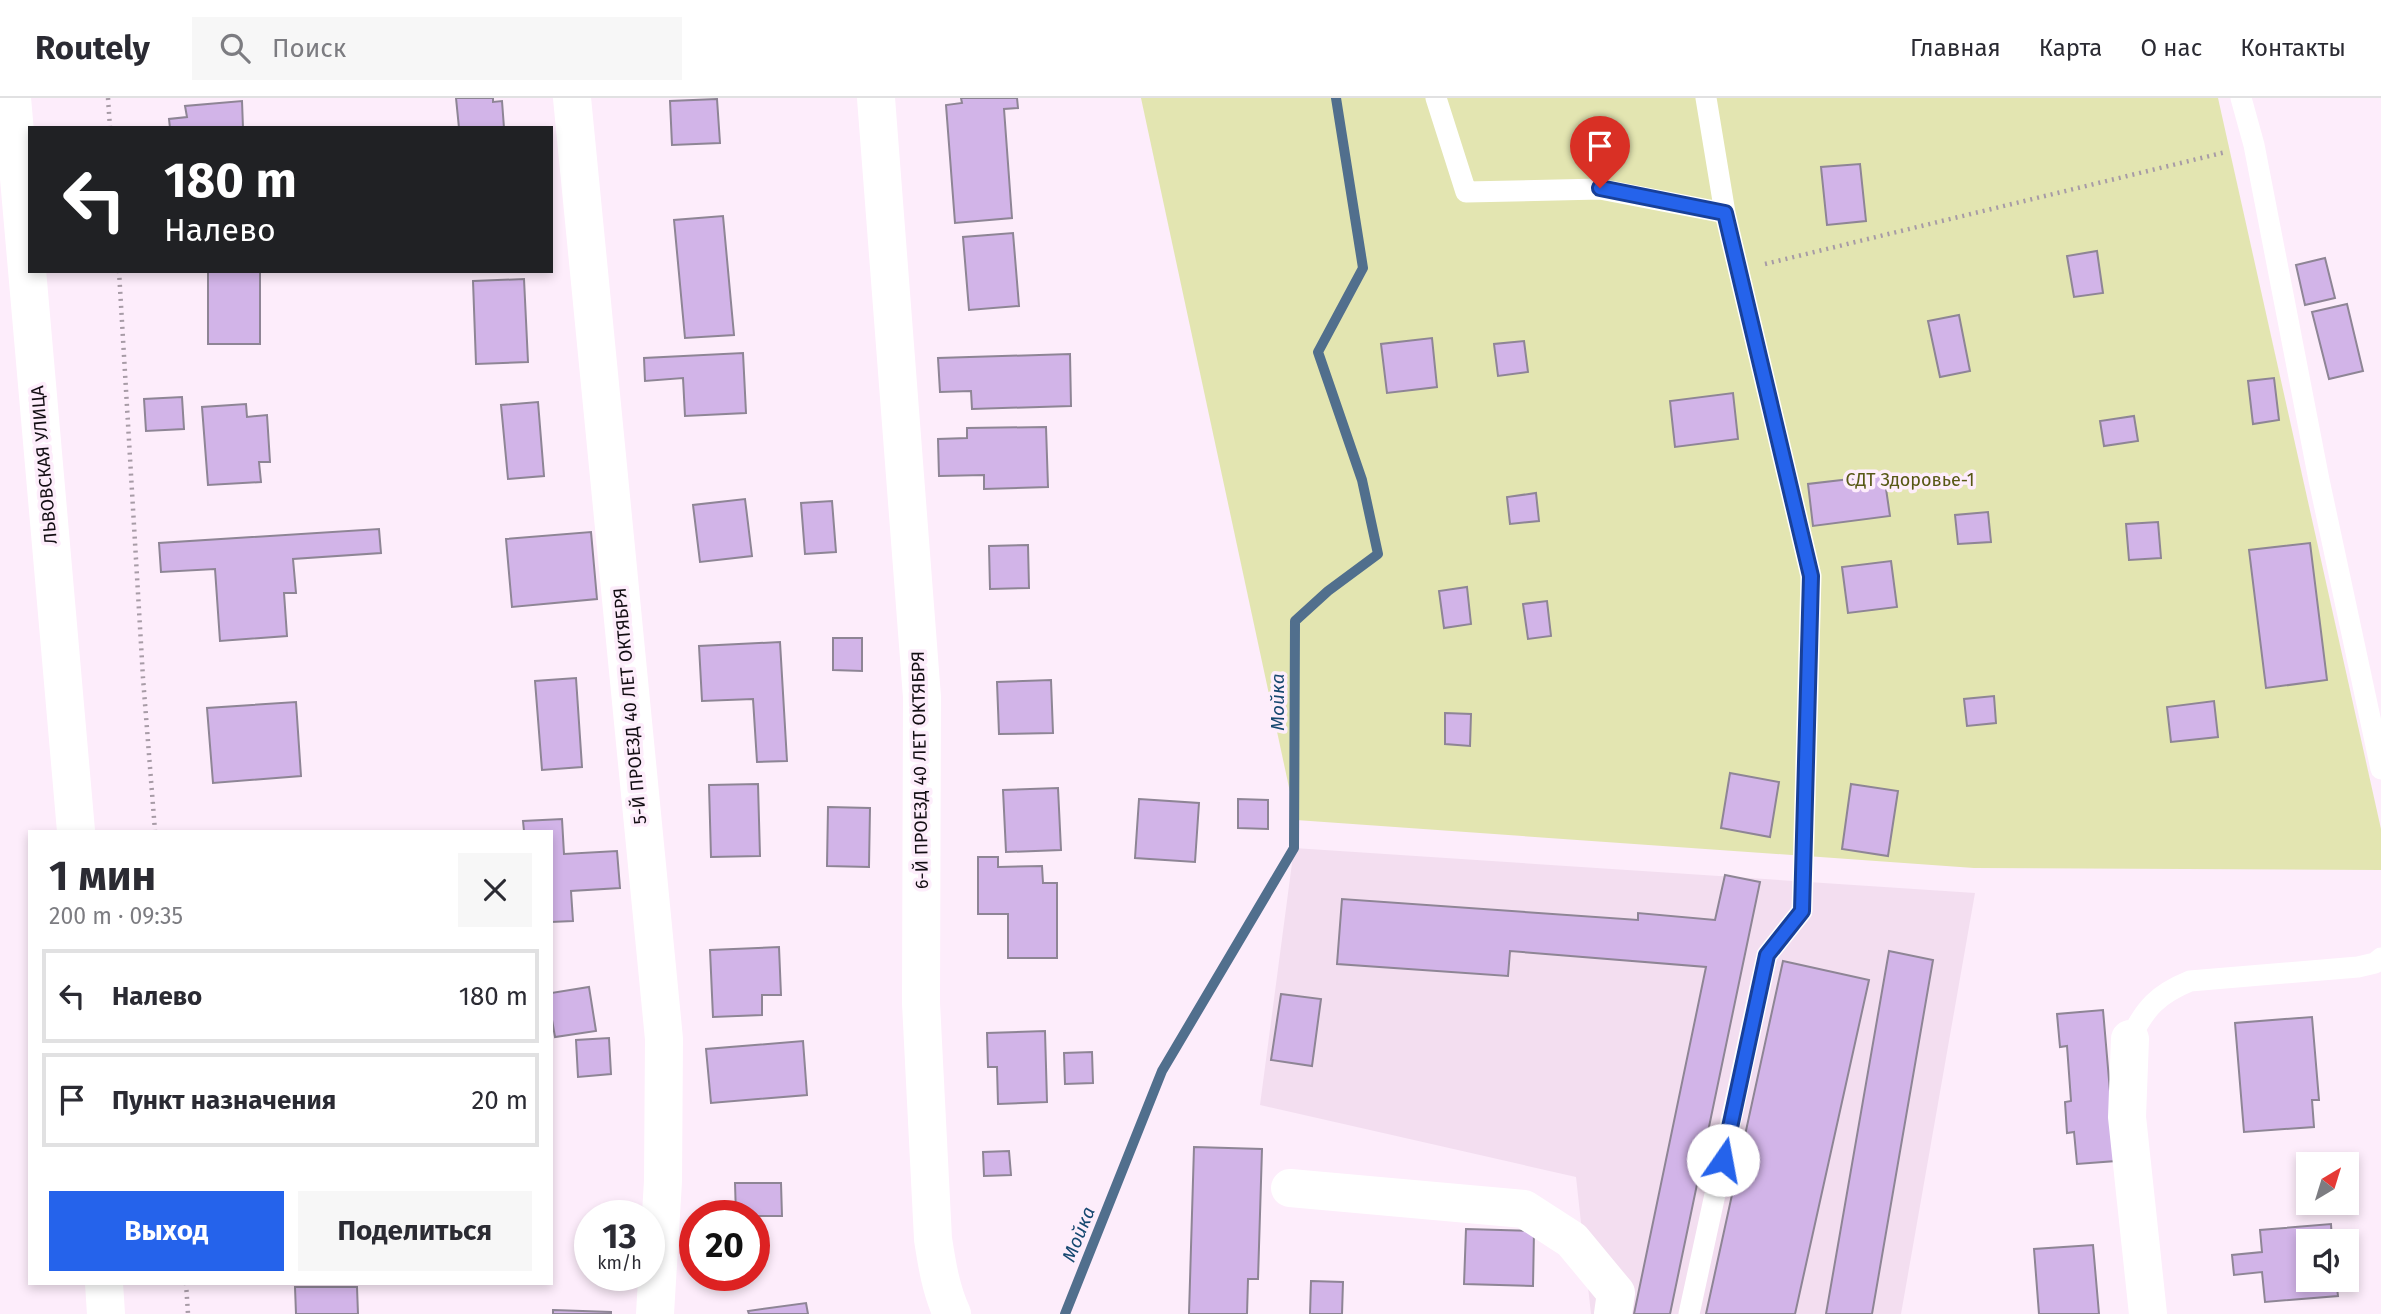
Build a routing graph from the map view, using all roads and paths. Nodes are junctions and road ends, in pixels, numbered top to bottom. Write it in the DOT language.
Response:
graph roads {
  1 [pos="12,98"];
  2 [pos="108,98"];
  3 [pos="572,98"];
  4 [pos="876,98"];
  5 [pos="1436,98"];
  6 [pos="1706,98"];
  7 [pos="2241,98"];
  8 [pos="110,126"];
  9 [pos="2254,145"];
  10 [pos="1725,213"];
  11 [pos="1738,271"];
  12 [pos="119,273"];
  13 [pos="2381,769"];
  14 [pos="76,830"];
  15 [pos="155,830"];
  16 [pos="2381,958"];
  17 [pos="2130,1039"];
  18 [pos="1290,1188"];
  19 [pos="104,1285"];
  20 [pos="186,1285"];
  21 [pos="106,1314"];
  22 [pos="188,1314"];
  23 [pos="655,1314"];
  24 [pos="952,1314"];
  25 [pos="1613,1314"];
  26 [pos="1689,1314"];
  27 [pos="2148,1314"];
  1 -- 14 [label="street, ЛЬВОВСКАЯ УЛИЦА"];
  2 -- 8 [label="path"];
  3 -- 23 [label="street, 5-Й ПРОЕЗД 40 ЛЕТ ОКТЯБРЯ"];
  4 -- 24 [label="street, 6-Й ПРОЕЗД 40 ЛЕТ ОКТЯБРЯ"];
  5 -- 10 [label="lane"];
  6 -- 10 [label="lane"];
  7 -- 9 [label="lane"];
  9 -- 11 [label="path"];
  9 -- 13 [label="lane"];
  10 -- 11 [label="lane"];
  11 -- 26 [label="lane"];
  12 -- 15 [label="path"];
  16 -- 17 [label="lane"];
  17 -- 27 [label="street"];
  18 -- 25 [label="street"];
  19 -- 21 [label="street"];
  20 -- 22 [label="path"];
}
